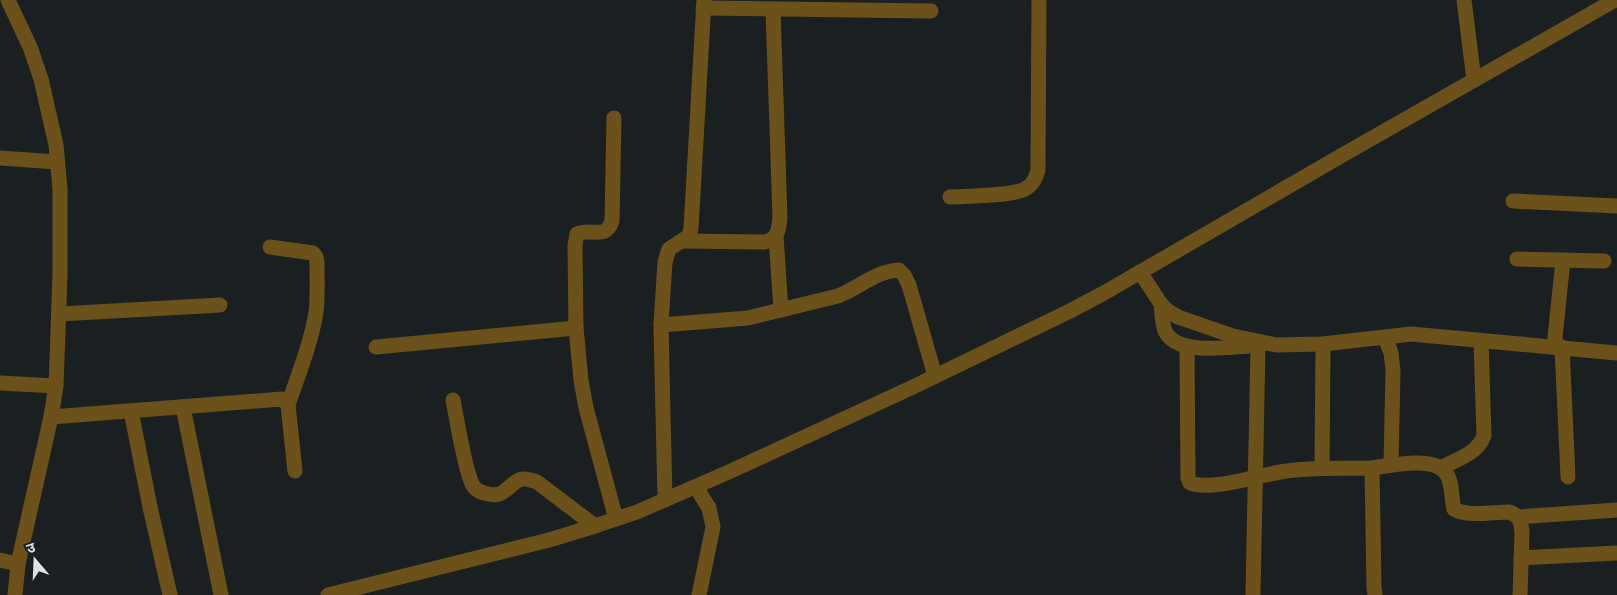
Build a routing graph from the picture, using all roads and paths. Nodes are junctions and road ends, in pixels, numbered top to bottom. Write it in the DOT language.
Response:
graph roads {
  1 [pos="8,0"];
  2 [pos="1039,0"];
  3 [pos="1464,0"];
  4 [pos="1616,0"];
  5 [pos="704,4"];
  6 [pos="813,5"];
  7 [pos="773,9"];
  8 [pos="931,11"];
  9 [pos="1474,80"];
  10 [pos="614,118"];
  11 [pos="0,158"];
  12 [pos="58,162"];
  13 [pos="950,197"];
  14 [pos="1513,201"];
  15 [pos="1617,206"];
  16 [pos="776,236"];
  17 [pos="683,241"];
  18 [pos="270,247"];
  19 [pos="1517,259"];
  20 [pos="1563,260"];
  21 [pos="1604,261"];
  22 [pos="1140,272"];
  23 [pos="220,304"];
  24 [pos="1161,304"];
  25 [pos="781,310"];
  26 [pos="59,314"];
  27 [pos="661,325"];
  28 [pos="576,328"];
  29 [pos="1385,337"];
  30 [pos="1481,341"];
  31 [pos="1323,344"];
  32 [pos="1276,345"];
  33 [pos="1258,346"];
  34 [pos="1187,347"];
  35 [pos="1558,347"];
  36 [pos="376,348"];
  37 [pos="1617,353"];
  38 [pos="935,376"];
  39 [pos="0,383"];
  40 [pos="56,386"];
  41 [pos="453,400"];
  42 [pos="288,405"];
  43 [pos="183,407"];
  44 [pos="132,411"];
  45 [pos="51,417"];
  46 [pos="1391,465"];
  47 [pos="1322,468"];
  48 [pos="1372,468"];
  49 [pos="1440,468"];
  50 [pos="295,471"];
  51 [pos="1255,477"];
  52 [pos="1568,478"];
  53 [pos="696,487"];
  54 [pos="665,500"];
  55 [pos="1617,510"];
  56 [pos="1518,517"];
  57 [pos="616,519"];
  58 [pos="595,526"];
  59 [pos="1617,553"];
  60 [pos="1521,558"];
  61 [pos="0,560"];
  62 [pos="18,564"];
  63 [pos="15,595"];
  64 [pos="170,595"];
  65 [pos="221,595"];
  66 [pos="328,595"];
  67 [pos="699,595"];
  68 [pos="1253,595"];
  69 [pos="1375,595"];
  70 [pos="1520,595"];
  1 -- 12 [label="street"];
  2 -- 13 [label="street"];
  3 -- 9 [label="street"];
  4 -- 9 [label="street"];
  5 -- 7 [label="street"];
  5 -- 17 [label="street"];
  6 -- 7 [label="street"];
  6 -- 8 [label="street"];
  7 -- 16 [label="street"];
  9 -- 22 [label="street"];
  10 -- 28 [label="street"];
  11 -- 12 [label="street"];
  12 -- 26 [label="street"];
  14 -- 15 [label="street"];
  16 -- 17 [label="street"];
  16 -- 25 [label="street"];
  17 -- 27 [label="street"];
  18 -- 42 [label="street"];
  19 -- 20 [label="street"];
  20 -- 21 [label="street"];
  20 -- 35 [label="street"];
  22 -- 24 [label="street"];
  22 -- 38 [label="street"];
  23 -- 26 [label="street"];
  24 -- 32 [label="street"];
  24 -- 34 [label="street"];
  25 -- 27 [label="street"];
  25 -- 38 [label="street"];
  26 -- 40 [label="street"];
  27 -- 54 [label="street"];
  28 -- 36 [label="street"];
  28 -- 57 [label="street"];
  29 -- 30 [label="street"];
  29 -- 31 [label="street"];
  29 -- 46 [label="street"];
  30 -- 35 [label="street"];
  30 -- 49 [label="street"];
  31 -- 32 [label="street"];
  31 -- 47 [label="street"];
  32 -- 33 [label="street"];
  33 -- 34 [label="street"];
  33 -- 51 [label="street"];
  34 -- 51 [label="street"];
  35 -- 37 [label="street"];
  35 -- 52 [label="street"];
  38 -- 53 [label="street"];
  39 -- 40 [label="street"];
  40 -- 45 [label="street"];
  41 -- 58 [label="street"];
  42 -- 43 [label="street"];
  42 -- 50 [label="street"];
  43 -- 44 [label="street"];
  43 -- 65 [label="street"];
  44 -- 45 [label="street"];
  44 -- 64 [label="street"];
  45 -- 62 [label="street"];
  46 -- 48 [label="street"];
  46 -- 49 [label="street"];
  47 -- 48 [label="street"];
  47 -- 51 [label="street"];
  48 -- 69 [label="street"];
  49 -- 56 [label="street"];
  51 -- 68 [label="street"];
  53 -- 54 [label="street"];
  53 -- 67 [label="street"];
  54 -- 57 [label="street"];
  55 -- 56 [label="street"];
  56 -- 60 [label="street"];
  57 -- 58 [label="street"];
  58 -- 66 [label="street"];
  59 -- 60 [label="street"];
  60 -- 70 [label="street"];
  61 -- 62 [label="street"];
  62 -- 63 [label="street"];
}
